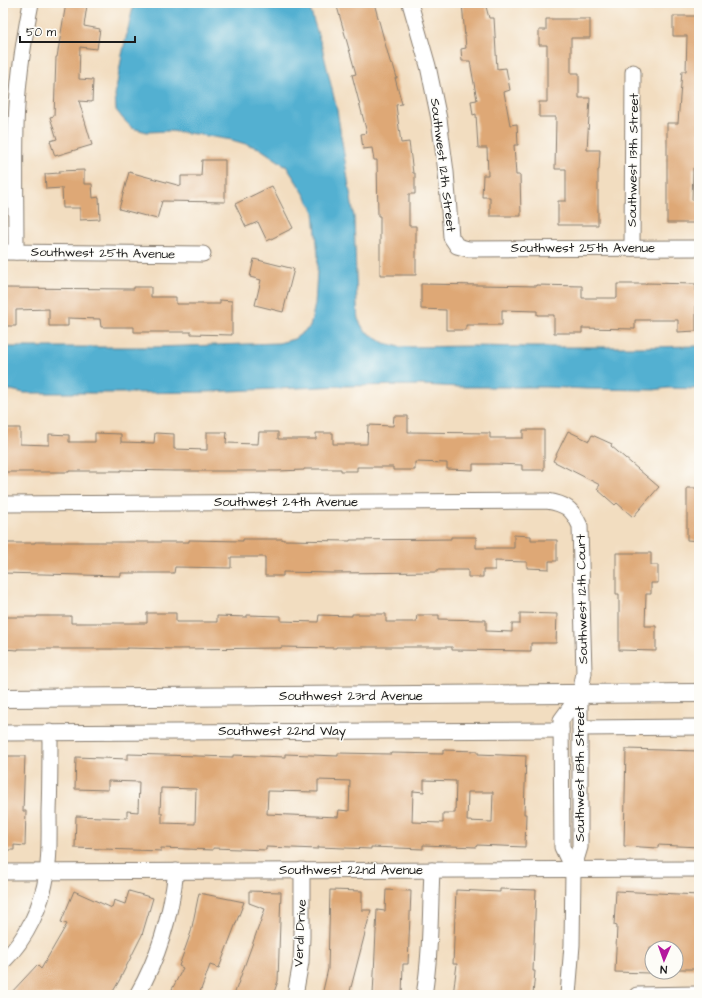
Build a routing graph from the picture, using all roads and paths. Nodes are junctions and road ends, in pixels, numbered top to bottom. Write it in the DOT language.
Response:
graph roads {
  1 [pos="31,3"];
  2 [pos="410,3"];
  3 [pos="634,72"];
  4 [pos="632,248"];
  5 [pos="699,248"];
  6 [pos="468,249"];
  7 [pos="10,252"];
  8 [pos="204,254"];
  9 [pos="3,504"];
  10 [pos="568,508"];
  11 [pos="699,693"];
  12 [pos="580,694"];
  13 [pos="3,698"];
  14 [pos="699,727"];
  15 [pos="580,728"];
  16 [pos="561,730"];
  17 [pos="50,732"];
  18 [pos="3,733"];
  19 [pos="699,868"];
  20 [pos="302,870"];
  21 [pos="432,870"];
  22 [pos="573,870"];
  23 [pos="176,871"];
  24 [pos="3,872"];
  25 [pos="47,872"];
  26 [pos="3,962"];
  27 [pos="699,994"];
  28 [pos="137,995"];
  29 [pos="295,995"];
  30 [pos="424,995"];
  31 [pos="568,995"];
  32 [pos="637,995"];
  1 -- 7 [label="street"];
  2 -- 6 [label="street, Southwest 12th Street"];
  3 -- 4 [label="street, Southwest 13th Street"];
  4 -- 5 [label="street, Southwest 25th Avenue"];
  4 -- 6 [label="street, Southwest 25th Avenue"];
  7 -- 8 [label="street, Southwest 25th Avenue"];
  9 -- 10 [label="street, Southwest 24th Avenue"];
  10 -- 12 [label="street, Southwest 12th Court"];
  11 -- 12 [label="street, Southwest 23rd Avenue"];
  12 -- 13 [label="street, Southwest 23rd Avenue"];
  12 -- 15 [label="street, Southwest 18th Street"];
  12 -- 16 [label="street, Southwest 18th Street"];
  14 -- 15 [label="street"];
  15 -- 22 [label="street, Southwest 18th Street"];
  16 -- 17 [label="street, Southwest 22nd Way"];
  16 -- 22 [label="street, Southwest 18th Street"];
  17 -- 18 [label="street, Southwest 22nd Way"];
  17 -- 25 [label="street"];
  19 -- 22 [label="street, Southwest 22nd Avenue"];
  20 -- 21 [label="street, Southwest 22nd Avenue"];
  20 -- 23 [label="street, Southwest 22nd Avenue"];
  20 -- 29 [label="street, Verdi Drive"];
  21 -- 22 [label="street, Southwest 22nd Avenue"];
  21 -- 30 [label="street"];
  22 -- 31 [label="street, Southwest 18th Street"];
  23 -- 25 [label="street, Southwest 22nd Avenue"];
  23 -- 28 [label="street"];
  24 -- 25 [label="street, Southwest 22nd Avenue"];
  25 -- 26 [label="street"];
  27 -- 32 [label="street"];
}
